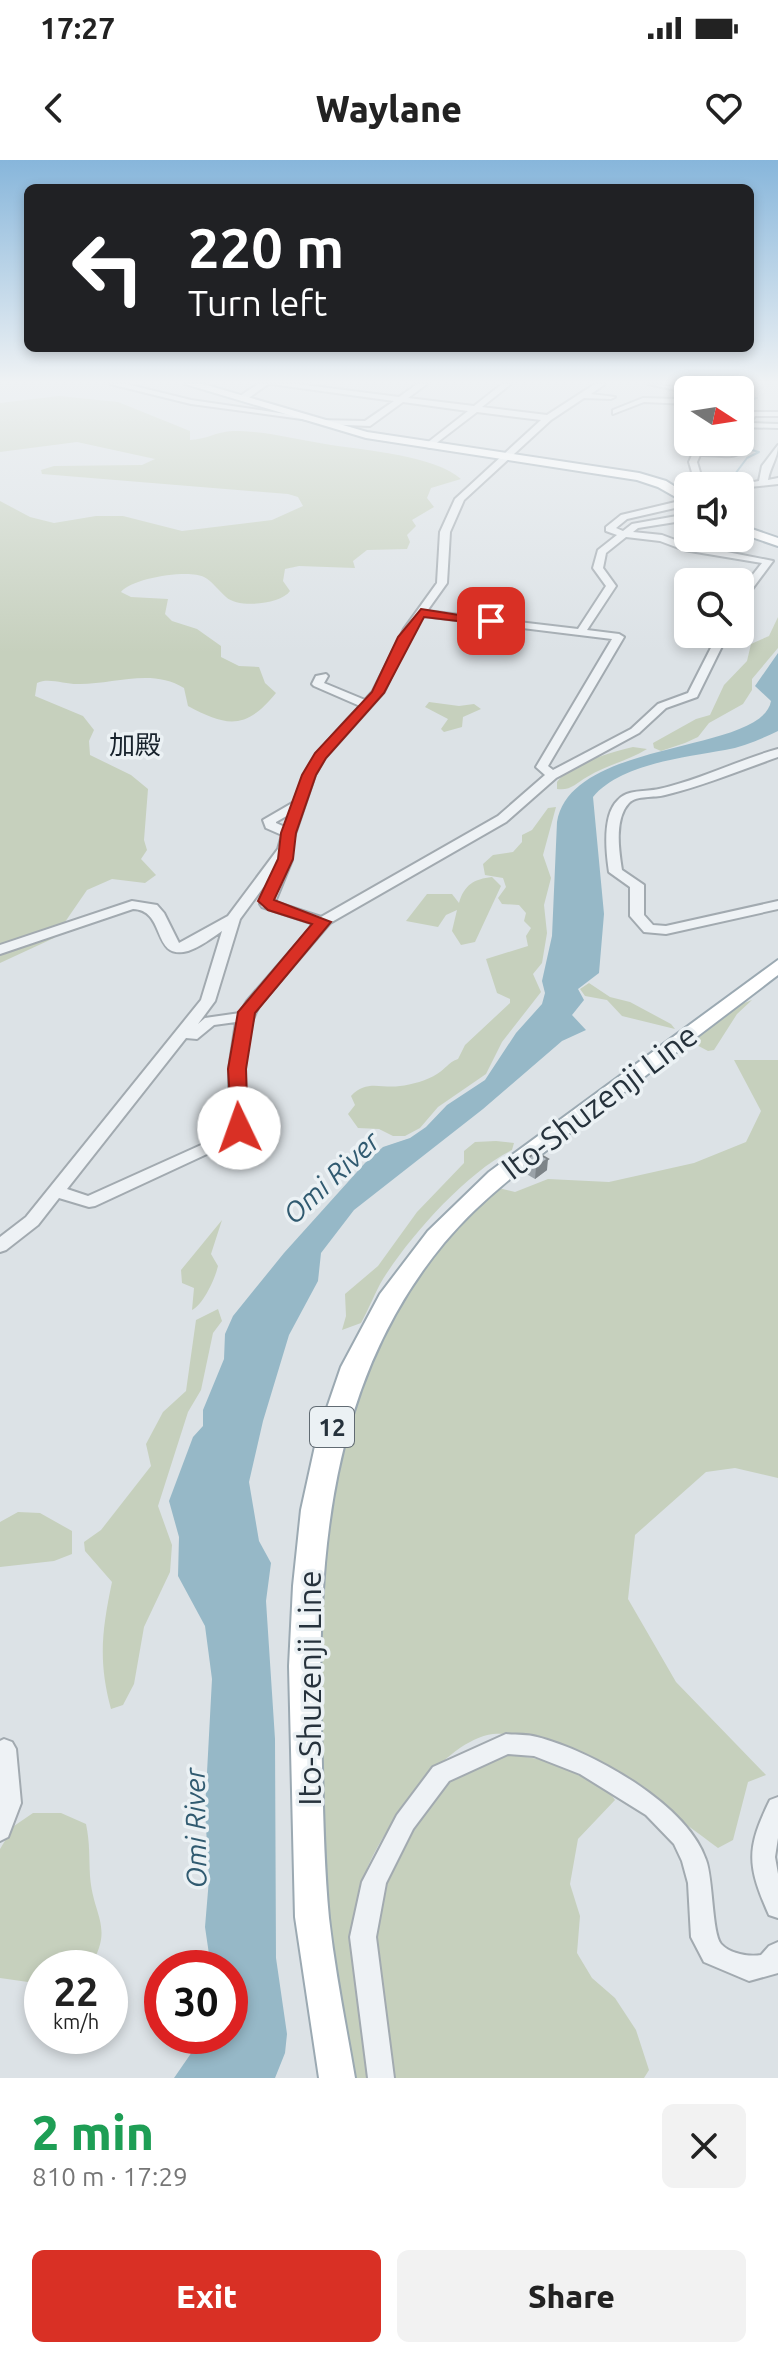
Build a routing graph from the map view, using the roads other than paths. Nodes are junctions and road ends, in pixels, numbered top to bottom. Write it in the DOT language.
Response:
graph roads {
  1 [pos="487,474"];
  2 [pos="621,474"];
  3 [pos="763,474"];
  4 [pos="778,481"];
  5 [pos="760,483"];
  6 [pos="754,484"];
  7 [pos="754,489"];
  8 [pos="674,492"];
  9 [pos="674,500"];
  10 [pos="674,519"];
  11 [pos="622,534"];
  12 [pos="754,535"];
  13 [pos="778,542"];
  14 [pos="674,543"];
  15 [pos="712,552"];
  16 [pos="773,562"];
  17 [pos="754,583"];
  18 [pos="421,613"];
  19 [pos="580,633"];
  20 [pos="716,648"];
  21 [pos="322,676"];
  22 [pos="368,705"];
  23 [pos="778,753"];
  24 [pos="552,775"];
  25 [pos="297,805"];
  26 [pos="287,840"];
  27 [pos="778,905"];
  28 [pos="233,919"];
  29 [pos="323,922"];
  30 [pos="0,950"];
  31 [pos="778,966"];
  32 [pos="245,1017"];
  33 [pos="165,1056"];
  34 [pos="56,1191"];
  35 [pos="0,1246"];
  36 [pos="4,1749"];
  37 [pos="778,1807"];
  38 [pos="0,1830"];
  39 [pos="778,1907"];
  40 [pos="778,1954"];
  41 [pos="337,2078"];
  42 [pos="381,2078"];
  1 -- 18 [label="street"];
  2 -- 8 [label="main road"];
  3 -- 5 [label="street"];
  4 -- 5 [label="street"];
  5 -- 6 [label="street"];
  5 -- 7 [label="street"];
  9 -- 11 [label="street"];
  10 -- 11 [label="street"];
  11 -- 14 [label="street"];
  11 -- 19 [label="street"];
  12 -- 13 [label="main road"];
  15 -- 16 [label="street"];
  16 -- 17 [label="street"];
  18 -- 19 [label="street"];
  18 -- 22 [label="street"];
  19 -- 24 [label="street"];
  20 -- 24 [label="street"];
  21 -- 22 [label="street"];
  22 -- 25 [label="street"];
  23 -- 27 [label="street"];
  24 -- 29 [label="street"];
  25 -- 26 [label="street"];
  25 -- 26 [label="street"];
  26 -- 28 [label="street"];
  26 -- 29 [label="street"];
  28 -- 30 [label="street"];
  28 -- 33 [label="street"];
  29 -- 32 [label="street"];
  31 -- 41 [label="main road, Ito-Shuzenji Line / 12"];
  32 -- 33 [label="street"];
  32 -- 34 [label="street"];
  33 -- 34 [label="street"];
  34 -- 35 [label="street"];
  36 -- 38 [label="street"];
  37 -- 39 [label="street"];
  40 -- 42 [label="street"];
}
